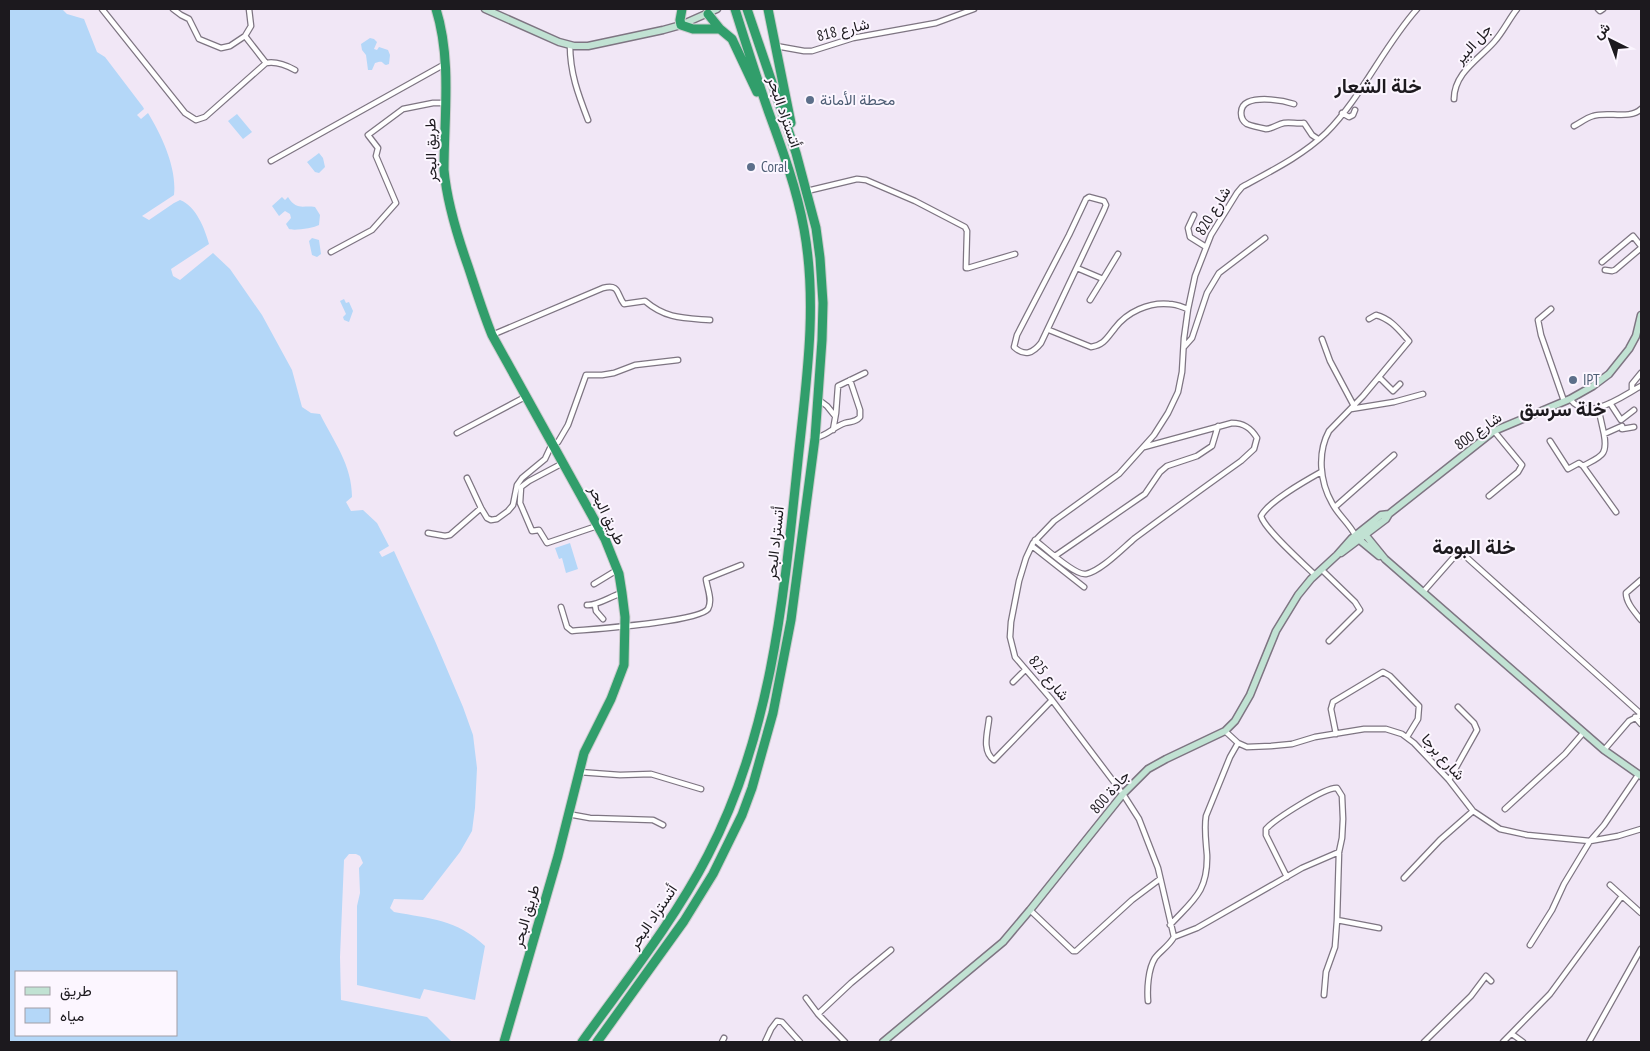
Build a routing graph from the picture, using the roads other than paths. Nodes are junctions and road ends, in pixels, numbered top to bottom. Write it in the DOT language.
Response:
graph roads {
  1 [pos="102,9"];
  2 [pos="173,9"];
  3 [pos="249,9"];
  4 [pos="436,9"];
  5 [pos="485,9"];
  6 [pos="682,9"];
  7 [pos="717,9"];
  8 [pos="735,9"];
  9 [pos="746,9"];
  10 [pos="768,9"];
  11 [pos="974,9"];
  12 [pos="1417,9"];
  13 [pos="1517,9"];
  14 [pos="1598,9"];
  15 [pos="1603,9"];
  16 [pos="708,14"];
  17 [pos="681,25"];
  18 [pos="720,29"];
  19 [pos="245,36"];
  20 [pos="570,45"];
  21 [pos="776,46"];
  22 [pos="266,63"];
  23 [pos="446,63"];
  24 [pos="294,70"];
  25 [pos="1454,99"];
  26 [pos="445,103"];
  27 [pos="1294,104"];
  28 [pos="1641,109"];
  29 [pos="1355,110"];
  30 [pos="769,113"];
  31 [pos="1342,113"];
  32 [pos="588,120"];
  33 [pos="1574,126"];
  34 [pos="1318,139"];
  35 [pos="796,153"];
  36 [pos="271,161"];
  37 [pos="806,191"];
  38 [pos="1194,215"];
  39 [pos="1265,238"];
  40 [pos="1206,247"];
  41 [pos="1641,247"];
  42 [pos="332,252"];
  43 [pos="1015,254"];
  44 [pos="1118,254"];
  45 [pos="1602,262"];
  46 [pos="1077,268"];
  47 [pos="1605,270"];
  48 [pos="1103,278"];
  49 [pos="1090,300"];
  50 [pos="1188,309"];
  51 [pos="1551,309"];
  52 [pos="1641,315"];
  53 [pos="1369,319"];
  54 [pos="710,320"];
  55 [pos="1048,330"];
  56 [pos="492,335"];
  57 [pos="1322,339"];
  58 [pos="1184,348"];
  59 [pos="678,360"];
  60 [pos="865,373"];
  61 [pos="1641,373"];
  62 [pos="1379,377"];
  63 [pos="850,380"];
  64 [pos="1400,384"];
  65 [pos="1641,386"];
  66 [pos="1633,391"];
  67 [pos="1641,391"];
  68 [pos="1423,394"];
  69 [pos="526,397"];
  70 [pos="818,400"];
  71 [pos="1567,400"];
  72 [pos="1610,403"];
  73 [pos="1598,407"];
  74 [pos="1352,408"];
  75 [pos="1634,410"];
  76 [pos="835,416"];
  77 [pos="1621,420"];
  78 [pos="1218,426"];
  79 [pos="1622,426"];
  80 [pos="1634,427"];
  81 [pos="833,430"];
  82 [pos="1494,431"];
  83 [pos="457,433"];
  84 [pos="1604,434"];
  85 [pos="815,438"];
  86 [pos="1550,441"];
  87 [pos="552,444"];
  88 [pos="1144,447"];
  89 [pos="1394,455"];
  90 [pos="564,462"];
  91 [pos="1583,466"];
  92 [pos="1321,472"];
  93 [pos="467,478"];
  94 [pos="1489,496"];
  95 [pos="1335,507"];
  96 [pos="481,508"];
  97 [pos="1616,512"];
  98 [pos="598,526"];
  99 [pos="1350,527"];
  100 [pos="428,533"];
  101 [pos="1363,533"];
  102 [pos="1357,538"];
  103 [pos="1035,540"];
  104 [pos="1032,546"];
  105 [pos="1337,555"];
  106 [pos="1055,556"];
  107 [pos="1385,559"];
  108 [pos="741,565"];
  109 [pos="617,570"];
  110 [pos="1322,570"];
  111 [pos="1315,575"];
  112 [pos="1641,580"];
  113 [pos="594,584"];
  114 [pos="1084,587"];
  115 [pos="1424,591"];
  116 [pos="622,593"];
  117 [pos="587,605"];
  118 [pos="595,605"];
  119 [pos="561,607"];
  120 [pos="603,620"];
  121 [pos="1641,620"];
  122 [pos="625,625"];
  123 [pos="1329,641"];
  124 [pos="1025,670"];
  125 [pos="1013,682"];
  126 [pos="1052,700"];
  127 [pos="1458,708"];
  128 [pos="1641,715"];
  129 [pos="1635,717"];
  130 [pos="989,719"];
  131 [pos="1641,724"];
  132 [pos="1225,731"];
  133 [pos="1584,732"];
  134 [pos="1336,734"];
  135 [pos="1407,737"];
  136 [pos="1238,743"];
  137 [pos="1604,750"];
  138 [pos="579,772"];
  139 [pos="1640,776"];
  140 [pos="1450,780"];
  141 [pos="701,789"];
  142 [pos="1123,794"];
  143 [pos="1505,809"];
  144 [pos="1474,811"];
  145 [pos="568,814"];
  146 [pos="663,824"];
  147 [pos="1641,829"];
  148 [pos="1590,841"];
  149 [pos="1339,852"];
  150 [pos="1287,877"];
  151 [pos="1404,878"];
  152 [pos="1160,879"];
  153 [pos="1610,885"];
  154 [pos="1622,896"];
  155 [pos="1030,910"];
  156 [pos="1641,913"];
  157 [pos="1337,920"];
  158 [pos="1170,925"];
  159 [pos="1379,928"];
  160 [pos="1174,937"];
  161 [pos="1530,945"];
  162 [pos="1641,949"];
  163 [pos="890,950"];
  164 [pos="1491,981"];
  165 [pos="1324,995"];
  166 [pos="806,998"];
  167 [pos="1148,1001"];
  168 [pos="818,1014"];
  169 [pos="1512,1034"];
  170 [pos="504,1042"];
  171 [pos="582,1042"];
  172 [pos="597,1042"];
  173 [pos="765,1042"];
  174 [pos="800,1042"];
  175 [pos="845,1042"];
  176 [pos="882,1042"];
  177 [pos="1424,1042"];
  178 [pos="1503,1042"];
  179 [pos="1523,1042"];
  180 [pos="1589,1042"];
  1 -- 22 [label="street"];
  2 -- 19 [label="street"];
  3 -- 19 [label="street"];
  4 -- 23 [label="highway, طريق البحر"];
  5 -- 20 [label="main road"];
  6 -- 17 [label="highway"];
  7 -- 16 [label="main road"];
  8 -- 30 [label="highway, أتستراد البحر"];
  9 -- 35 [label="highway, أتستراد البحر"];
  10 -- 21 [label="highway"];
  11 -- 21 [label="street, شارع 818"];
  12 -- 31 [label="street, شارع 820"];
  13 -- 25 [label="street, جل البير"];
  14 -- 15 [label="street"];
  16 -- 17 [label="main road"];
  16 -- 18 [label="highway"];
  17 -- 18 [label="highway"];
  17 -- 20 [label="main road"];
  18 -- 30 [label="highway"];
  19 -- 22 [label="street"];
  20 -- 32 [label="street"];
  21 -- 35 [label="highway"];
  22 -- 24 [label="street"];
  23 -- 26 [label="highway, طريق البحر"];
  23 -- 36 [label="street"];
  26 -- 42 [label="street"];
  26 -- 56 [label="highway, طريق البحر"];
  27 -- 34 [label="street"];
  28 -- 33 [label="street"];
  29 -- 31 [label="street"];
  30 -- 171 [label="highway, أتستراد البحر"];
  31 -- 34 [label="street, شارع 820"];
  34 -- 40 [label="street, شارع 820"];
  35 -- 37 [label="highway, أتستراد البحر"];
  37 -- 43 [label="street"];
  37 -- 70 [label="highway, أتستراد البحر"];
  38 -- 40 [label="street"];
  39 -- 58 [label="street"];
  40 -- 50 [label="street, شارع 820"];
  41 -- 45 [label="street"];
  41 -- 47 [label="street"];
  44 -- 48 [label="street"];
  46 -- 48 [label="street"];
  46 -- 55 [label="street"];
  46 -- 55 [label="street"];
  48 -- 49 [label="street"];
  50 -- 55 [label="street"];
  50 -- 58 [label="street, شارع 825"];
  51 -- 71 [label="street"];
  52 -- 71 [label="main road, شارع 800"];
  53 -- 62 [label="street"];
  54 -- 56 [label="street"];
  56 -- 69 [label="highway, طريق البحر"];
  57 -- 74 [label="street"];
  58 -- 88 [label="street, شارع 825"];
  59 -- 87 [label="street"];
  60 -- 63 [label="street"];
  61 -- 66 [label="street"];
  62 -- 64 [label="street"];
  62 -- 74 [label="street"];
  63 -- 76 [label="street"];
  63 -- 81 [label="street"];
  65 -- 66 [label="street"];
  66 -- 67 [label="street"];
  66 -- 72 [label="street"];
  68 -- 74 [label="street"];
  69 -- 83 [label="street"];
  69 -- 87 [label="highway, طريق البحر"];
  70 -- 76 [label="street"];
  70 -- 85 [label="highway, أتستراد البحر"];
  71 -- 73 [label="street"];
  71 -- 82 [label="main road, شارع 800"];
  72 -- 73 [label="street"];
  72 -- 77 [label="street"];
  73 -- 84 [label="street"];
  74 -- 92 [label="street"];
  75 -- 77 [label="street"];
  76 -- 81 [label="street"];
  77 -- 79 [label="street"];
  78 -- 88 [label="street"];
  78 -- 106 [label="street"];
  78 -- 106 [label="street"];
  79 -- 80 [label="street"];
  79 -- 84 [label="street"];
  81 -- 85 [label="street"];
  82 -- 94 [label="street"];
  82 -- 101 [label="main road, شارع 800"];
  84 -- 91 [label="street"];
  85 -- 172 [label="highway, أتستراد البحر"];
  86 -- 91 [label="street"];
  87 -- 90 [label="highway, طريق البحر"];
  87 -- 96 [label="street"];
  88 -- 103 [label="street, شارع 825"];
  89 -- 95 [label="street"];
  90 -- 98 [label="highway, طريق البحر"];
  90 -- 98 [label="street"];
  91 -- 97 [label="street"];
  92 -- 95 [label="street"];
  92 -- 111 [label="street"];
  93 -- 96 [label="street"];
  95 -- 99 [label="street"];
  96 -- 100 [label="street"];
  98 -- 109 [label="highway, طريق البحر"];
  99 -- 101 [label="street"];
  99 -- 102 [label="street"];
  101 -- 102 [label="main road, شارع 800"];
  101 -- 107 [label="main road"];
  102 -- 105 [label="main road, شارع 800"];
  102 -- 107 [label="main road"];
  103 -- 104 [label="street, شارع 825"];
  103 -- 106 [label="street"];
  104 -- 114 [label="street"];
  104 -- 124 [label="street, شارع 825"];
  105 -- 110 [label="main road, جادة 800"];
  107 -- 115 [label="main road"];
  108 -- 122 [label="street"];
  109 -- 113 [label="street"];
  109 -- 116 [label="highway, طريق البحر"];
  110 -- 111 [label="main road, جادة 800"];
  110 -- 123 [label="street"];
  111 -- 132 [label="main road, جادة 800"];
  112 -- 121 [label="street"];
  115 -- 128 [label="street"];
  115 -- 133 [label="main road"];
  116 -- 118 [label="street"];
  116 -- 122 [label="highway, طريق البحر"];
  117 -- 118 [label="street"];
  118 -- 120 [label="street"];
  119 -- 122 [label="street"];
  122 -- 138 [label="highway, طريق البحر"];
  124 -- 125 [label="street"];
  124 -- 126 [label="street, شارع 825"];
  126 -- 130 [label="street"];
  126 -- 142 [label="street, شارع 825"];
  127 -- 140 [label="street"];
  128 -- 129 [label="street"];
  129 -- 131 [label="street"];
  129 -- 137 [label="street"];
  132 -- 136 [label="street"];
  132 -- 142 [label="main road, جادة 800"];
  133 -- 137 [label="main road"];
  133 -- 143 [label="street"];
  134 -- 135 [label="street, شارع برجا"];
  134 -- 135 [label="street"];
  134 -- 136 [label="street, شارع برجا"];
  135 -- 140 [label="street, شارع برجا"];
  136 -- 158 [label="street"];
  137 -- 139 [label="main road"];
  138 -- 141 [label="street"];
  138 -- 145 [label="highway, طريق البحر"];
  139 -- 148 [label="street"];
  140 -- 144 [label="street, شارع برجا"];
  142 -- 152 [label="street, شارع 825"];
  142 -- 155 [label="main road, جادة 800"];
  144 -- 148 [label="street, شارع برجا"];
  144 -- 151 [label="street"];
  145 -- 146 [label="street"];
  145 -- 170 [label="highway, طريق البحر"];
  147 -- 148 [label="street, شارع برجا"];
  148 -- 161 [label="street"];
  149 -- 150 [label="street"];
  149 -- 150 [label="street"];
  149 -- 157 [label="street"];
  150 -- 160 [label="street"];
  152 -- 155 [label="street"];
  152 -- 158 [label="street, شارع 825"];
  153 -- 154 [label="street"];
  154 -- 156 [label="street"];
  154 -- 169 [label="street"];
  155 -- 176 [label="main road, جادة 800"];
  157 -- 159 [label="street"];
  157 -- 165 [label="street"];
  158 -- 160 [label="street, شارع 825"];
  160 -- 167 [label="street"];
  162 -- 180 [label="street"];
  163 -- 168 [label="street"];
  164 -- 177 [label="street"];
  166 -- 168 [label="street"];
  168 -- 175 [label="street"];
  169 -- 178 [label="street"];
  169 -- 179 [label="street"];
  173 -- 174 [label="street"];
}
